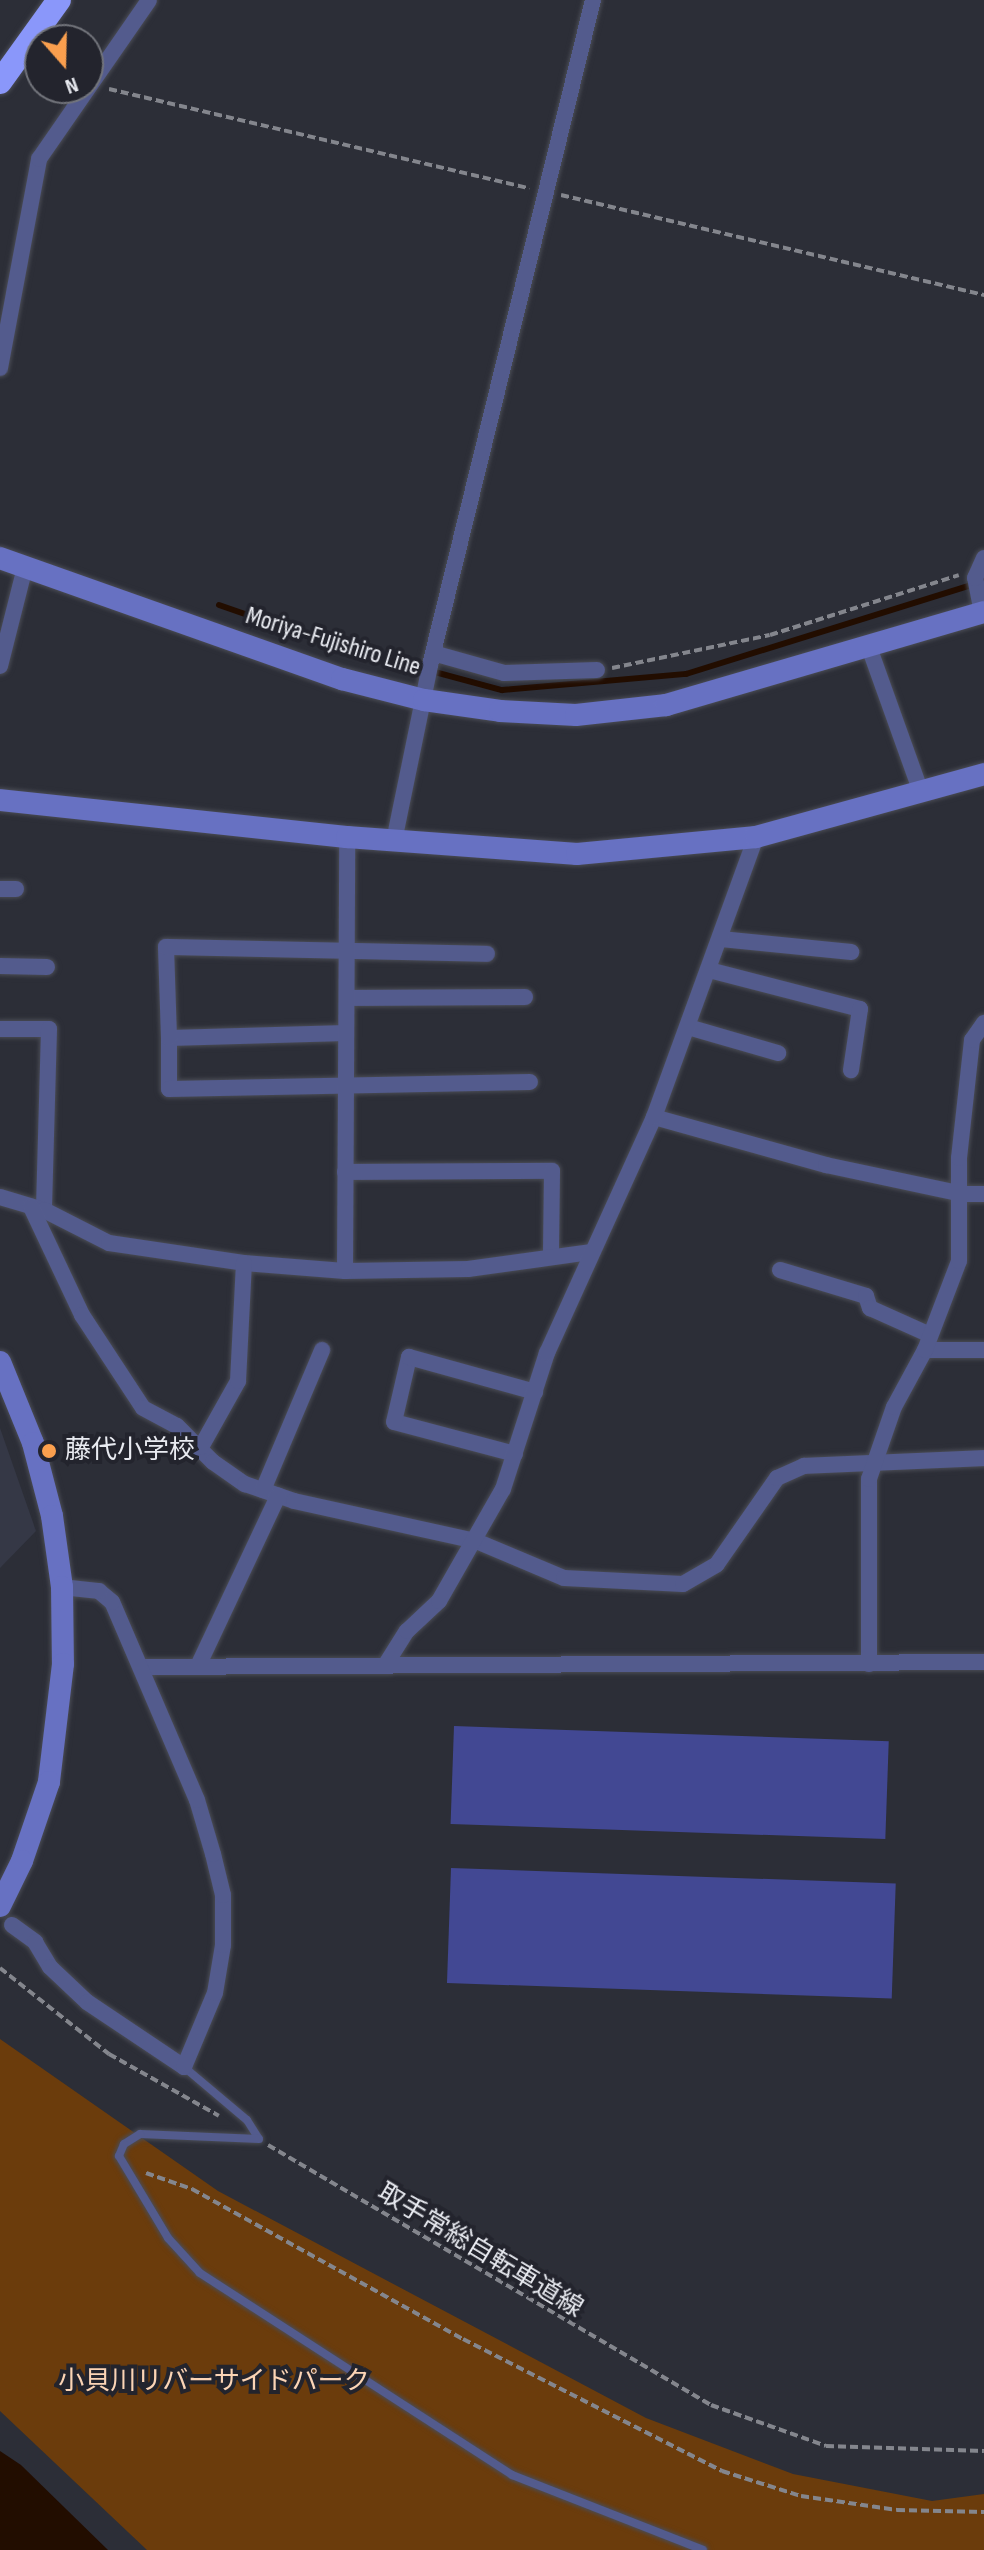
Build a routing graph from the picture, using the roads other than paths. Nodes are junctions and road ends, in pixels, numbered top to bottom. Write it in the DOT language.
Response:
graph roads {
  1 [pos="59,0"];
  2 [pos="149,0"];
  3 [pos="593,0"];
  4 [pos="0,82"];
  5 [pos="0,368"];
  6 [pos="0,558"];
  7 [pos="982,564"];
  8 [pos="25,567"];
  9 [pos="983,613"];
  10 [pos="869,647"];
  11 [pos="433,653"];
  12 [pos="0,666"];
  13 [pos="597,670"];
  14 [pos="424,700"];
  15 [pos="984,774"];
  16 [pos="921,792"];
  17 [pos="0,800"];
  18 [pos="347,837"];
  19 [pos="756,837"];
  20 [pos="394,841"];
  21 [pos="721,939"];
  22 [pos="851,952"];
  23 [pos="487,954"];
  24 [pos="347,955"];
  25 [pos="0,966"];
  26 [pos="47,967"];
  27 [pos="709,970"];
  28 [pos="525,997"];
  29 [pos="347,998"];
  30 [pos="984,1023"];
  31 [pos="688,1027"];
  32 [pos="0,1029"];
  33 [pos="346,1033"];
  34 [pos="169,1038"];
  35 [pos="778,1053"];
  36 [pos="851,1070"];
  37 [pos="530,1082"];
  38 [pos="346,1088"];
  39 [pos="654,1117"];
  40 [pos="345,1172"];
  41 [pos="962,1194"];
  42 [pos="984,1194"];
  43 [pos="0,1197"];
  44 [pos="37,1208"];
  45 [pos="590,1252"];
  46 [pos="551,1257"];
  47 [pos="244,1263"];
  48 [pos="780,1270"];
  49 [pos="345,1271"];
  50 [pos="927,1342"];
  51 [pos="322,1350"];
  52 [pos="984,1350"];
  53 [pos="0,1362"];
  54 [pos="535,1392"];
  55 [pos="201,1447"];
  56 [pos="515,1454"];
  57 [pos="984,1458"];
  58 [pos="874,1465"];
  59 [pos="271,1493"];
  60 [pos="476,1541"];
  61 [pos="62,1587"];
  62 [pos="984,1662"];
  63 [pos="199,1664"];
  64 [pos="386,1664"];
  65 [pos="869,1664"];
  66 [pos="142,1667"];
  67 [pos="0,1906"];
  68 [pos="12,1925"];
  69 [pos="184,2067"];
  70 [pos="703,2550"];
  1 -- 4 [label="highway"];
  2 -- 5 [label="street"];
  3 -- 11 [label="street"];
  6 -- 8 [label="main road, Moriya-Fujishiro Line"];
  7 -- 9 [label="street"];
  8 -- 12 [label="street"];
  8 -- 14 [label="main road, Moriya-Fujishiro Line"];
  9 -- 10 [label="main road, Moriya-Fujishiro Line"];
  10 -- 14 [label="main road, Moriya-Fujishiro Line"];
  10 -- 16 [label="street"];
  11 -- 13 [label="street"];
  11 -- 14 [label="street"];
  14 -- 20 [label="street"];
  15 -- 16 [label="main road"];
  16 -- 19 [label="main road"];
  17 -- 18 [label="main road"];
  18 -- 20 [label="main road"];
  18 -- 24 [label="street"];
  19 -- 20 [label="main road"];
  19 -- 21 [label="street"];
  21 -- 22 [label="street"];
  21 -- 27 [label="street"];
  23 -- 24 [label="street"];
  24 -- 29 [label="street"];
  24 -- 34 [label="street"];
  25 -- 26 [label="street"];
  27 -- 31 [label="street"];
  27 -- 36 [label="street"];
  28 -- 29 [label="street"];
  29 -- 33 [label="street"];
  30 -- 41 [label="street"];
  31 -- 35 [label="street"];
  31 -- 39 [label="street"];
  32 -- 44 [label="street"];
  33 -- 34 [label="street"];
  33 -- 38 [label="street"];
  34 -- 38 [label="street"];
  37 -- 38 [label="street"];
  38 -- 40 [label="street"];
  39 -- 41 [label="street"];
  39 -- 45 [label="street"];
  40 -- 46 [label="street"];
  40 -- 49 [label="street"];
  41 -- 42 [label="street"];
  41 -- 50 [label="street"];
  43 -- 44 [label="street"];
  44 -- 47 [label="street"];
  44 -- 55 [label="street"];
  45 -- 46 [label="street"];
  45 -- 54 [label="street"];
  46 -- 49 [label="street"];
  47 -- 49 [label="street"];
  47 -- 55 [label="street"];
  48 -- 50 [label="street"];
  50 -- 52 [label="street"];
  50 -- 58 [label="street"];
  51 -- 59 [label="street"];
  53 -- 61 [label="main road"];
  54 -- 56 [label="street"];
  54 -- 56 [label="street"];
  55 -- 59 [label="street"];
  56 -- 60 [label="street"];
  57 -- 58 [label="street"];
  58 -- 60 [label="street"];
  58 -- 65 [label="street"];
  59 -- 60 [label="street"];
  59 -- 63 [label="street"];
  60 -- 64 [label="street"];
  61 -- 66 [label="street"];
  61 -- 67 [label="main road"];
  62 -- 65 [label="street"];
  63 -- 64 [label="street"];
  63 -- 66 [label="street"];
  64 -- 65 [label="street"];
  66 -- 69 [label="street"];
  68 -- 69 [label="street"];
  69 -- 70 [label="lane"];
}
